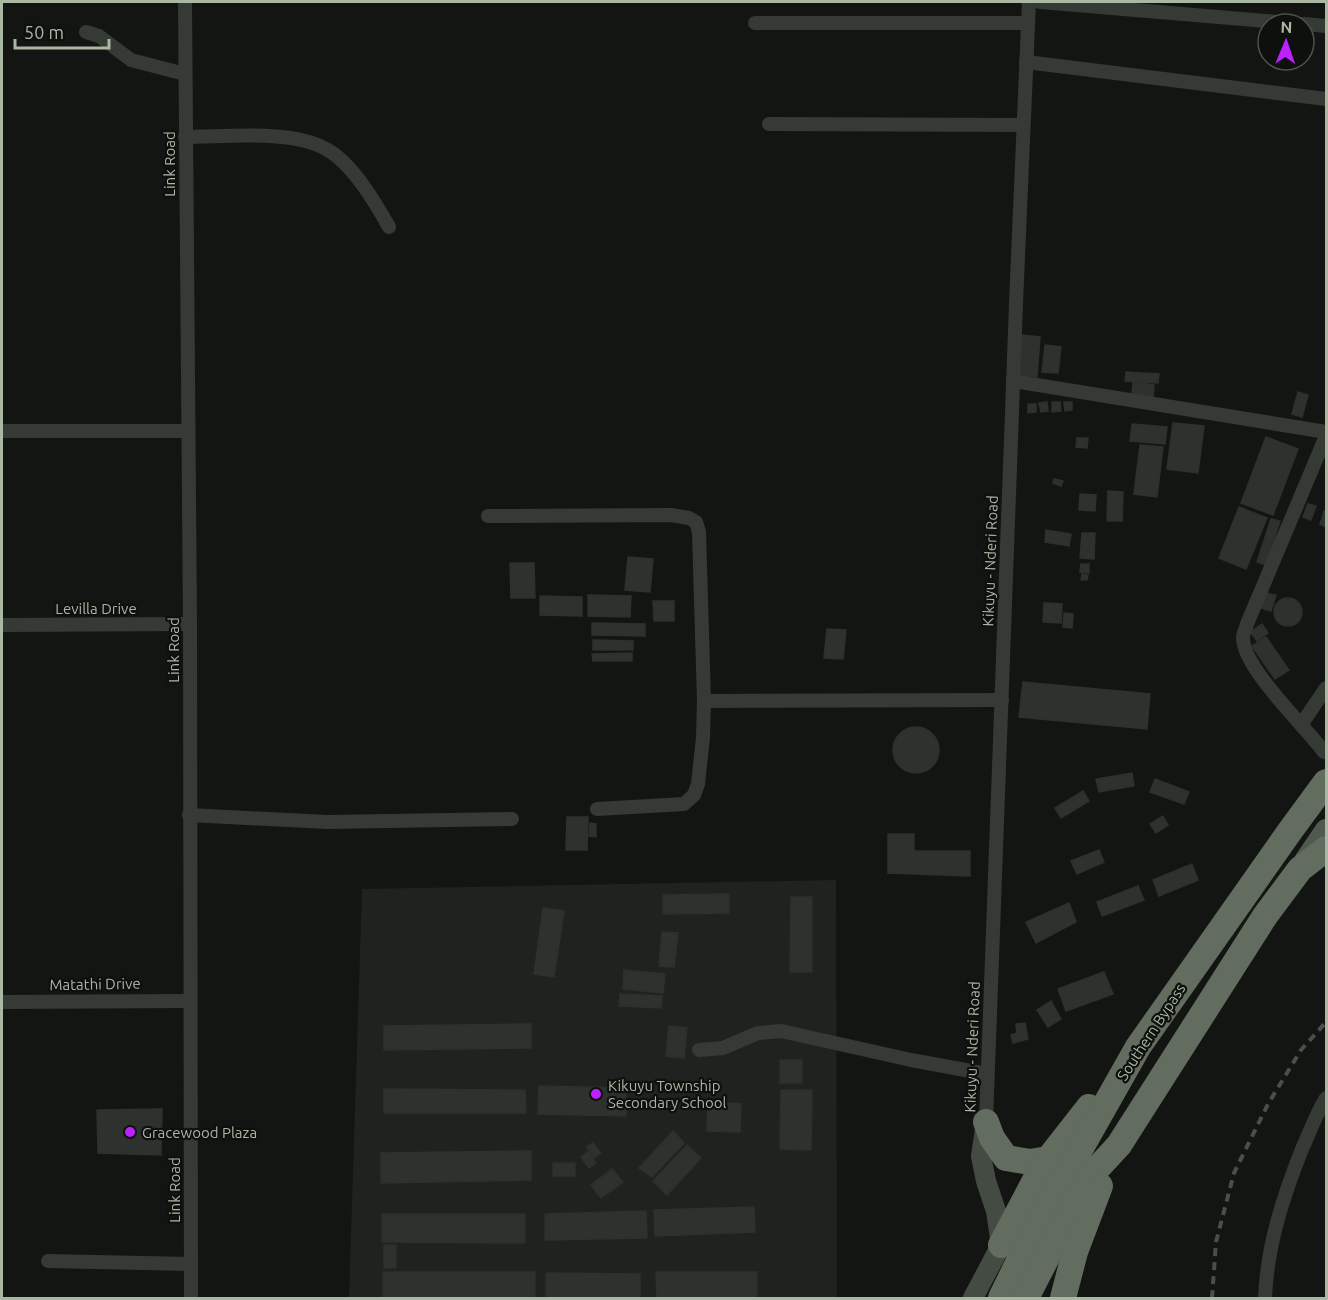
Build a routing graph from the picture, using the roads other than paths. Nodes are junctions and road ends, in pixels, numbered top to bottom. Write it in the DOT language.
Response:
graph roads {
  1 [pos="185,2"];
  2 [pos="1029,2"];
  3 [pos="1040,2"];
  4 [pos="1256,20"];
  5 [pos="754,23"];
  6 [pos="1028,23"];
  7 [pos="86,32"];
  8 [pos="1026,62"];
  9 [pos="185,74"];
  10 [pos="1326,99"];
  11 [pos="769,124"];
  12 [pos="1023,125"];
  13 [pos="185,137"];
  14 [pos="389,227"];
  15 [pos="1013,381"];
  16 [pos="2,431"];
  17 [pos="187,432"];
  18 [pos="1326,434"];
  19 [pos="488,516"];
  20 [pos="190,624"];
  21 [pos="2,625"];
  22 [pos="1326,688"];
  23 [pos="1002,700"];
  24 [pos="704,701"];
  25 [pos="1301,725"];
  26 [pos="1324,752"];
  27 [pos="1326,782"];
  28 [pos="597,809"];
  29 [pos="189,815"];
  30 [pos="512,819"];
  31 [pos="1326,830"];
  32 [pos="1326,849"];
  33 [pos="1300,869"];
  34 [pos="189,1001"];
  35 [pos="2,1002"];
  36 [pos="1138,1047"];
  37 [pos="699,1050"];
  38 [pos="987,1074"];
  39 [pos="1326,1098"];
  40 [pos="986,1122"];
  41 [pos="1119,1145"];
  42 [pos="1048,1159"];
  43 [pos="1000,1245"];
  44 [pos="48,1261"];
  45 [pos="191,1264"];
  46 [pos="191,1299"];
  47 [pos="973,1299"];
  48 [pos="1001,1299"];
  49 [pos="1026,1299"];
  50 [pos="1063,1299"];
  51 [pos="1265,1299"];
  1 -- 9 [label="street, Link Road"];
  2 -- 6 [label="street, Kikuyu - Nderi Road"];
  3 -- 4 [label="street"];
  5 -- 6 [label="street"];
  6 -- 8 [label="street, Kikuyu - Nderi Road"];
  7 -- 9 [label="street"];
  8 -- 10 [label="street"];
  8 -- 12 [label="street, Kikuyu - Nderi Road"];
  9 -- 13 [label="street, Link Road"];
  11 -- 12 [label="street"];
  12 -- 15 [label="street, Kikuyu - Nderi Road"];
  13 -- 14 [label="street"];
  13 -- 17 [label="street, Link Road"];
  15 -- 18 [label="street"];
  15 -- 23 [label="street, Kikuyu - Nderi Road"];
  16 -- 17 [label="street"];
  17 -- 20 [label="street, Link Road"];
  18 -- 25 [label="street"];
  19 -- 24 [label="street"];
  20 -- 21 [label="street, Levilla Drive"];
  20 -- 29 [label="street, Link Road"];
  22 -- 25 [label="street"];
  23 -- 24 [label="street"];
  23 -- 38 [label="street, Kikuyu - Nderi Road"];
  24 -- 28 [label="street"];
  25 -- 26 [label="street"];
  27 -- 36 [label="highway, Southern Bypass"];
  29 -- 30 [label="street"];
  29 -- 34 [label="street, Link Road"];
  31 -- 33 [label="main road"];
  32 -- 33 [label="highway"];
  33 -- 41 [label="highway"];
  34 -- 35 [label="street, Matathi Drive"];
  34 -- 45 [label="street, Link Road"];
  36 -- 42 [label="highway"];
  36 -- 48 [label="highway, Southern Bypass"];
  37 -- 38 [label="street"];
  38 -- 40 [label="street, Kikuyu - Nderi Road"];
  39 -- 51 [label="street"];
  40 -- 42 [label="highway"];
  40 -- 43 [label="street"];
  41 -- 49 [label="highway"];
  41 -- 50 [label="highway"];
  42 -- 43 [label="highway"];
  43 -- 47 [label="street"];
  44 -- 45 [label="street"];
  45 -- 46 [label="street, Link Road"];
}
